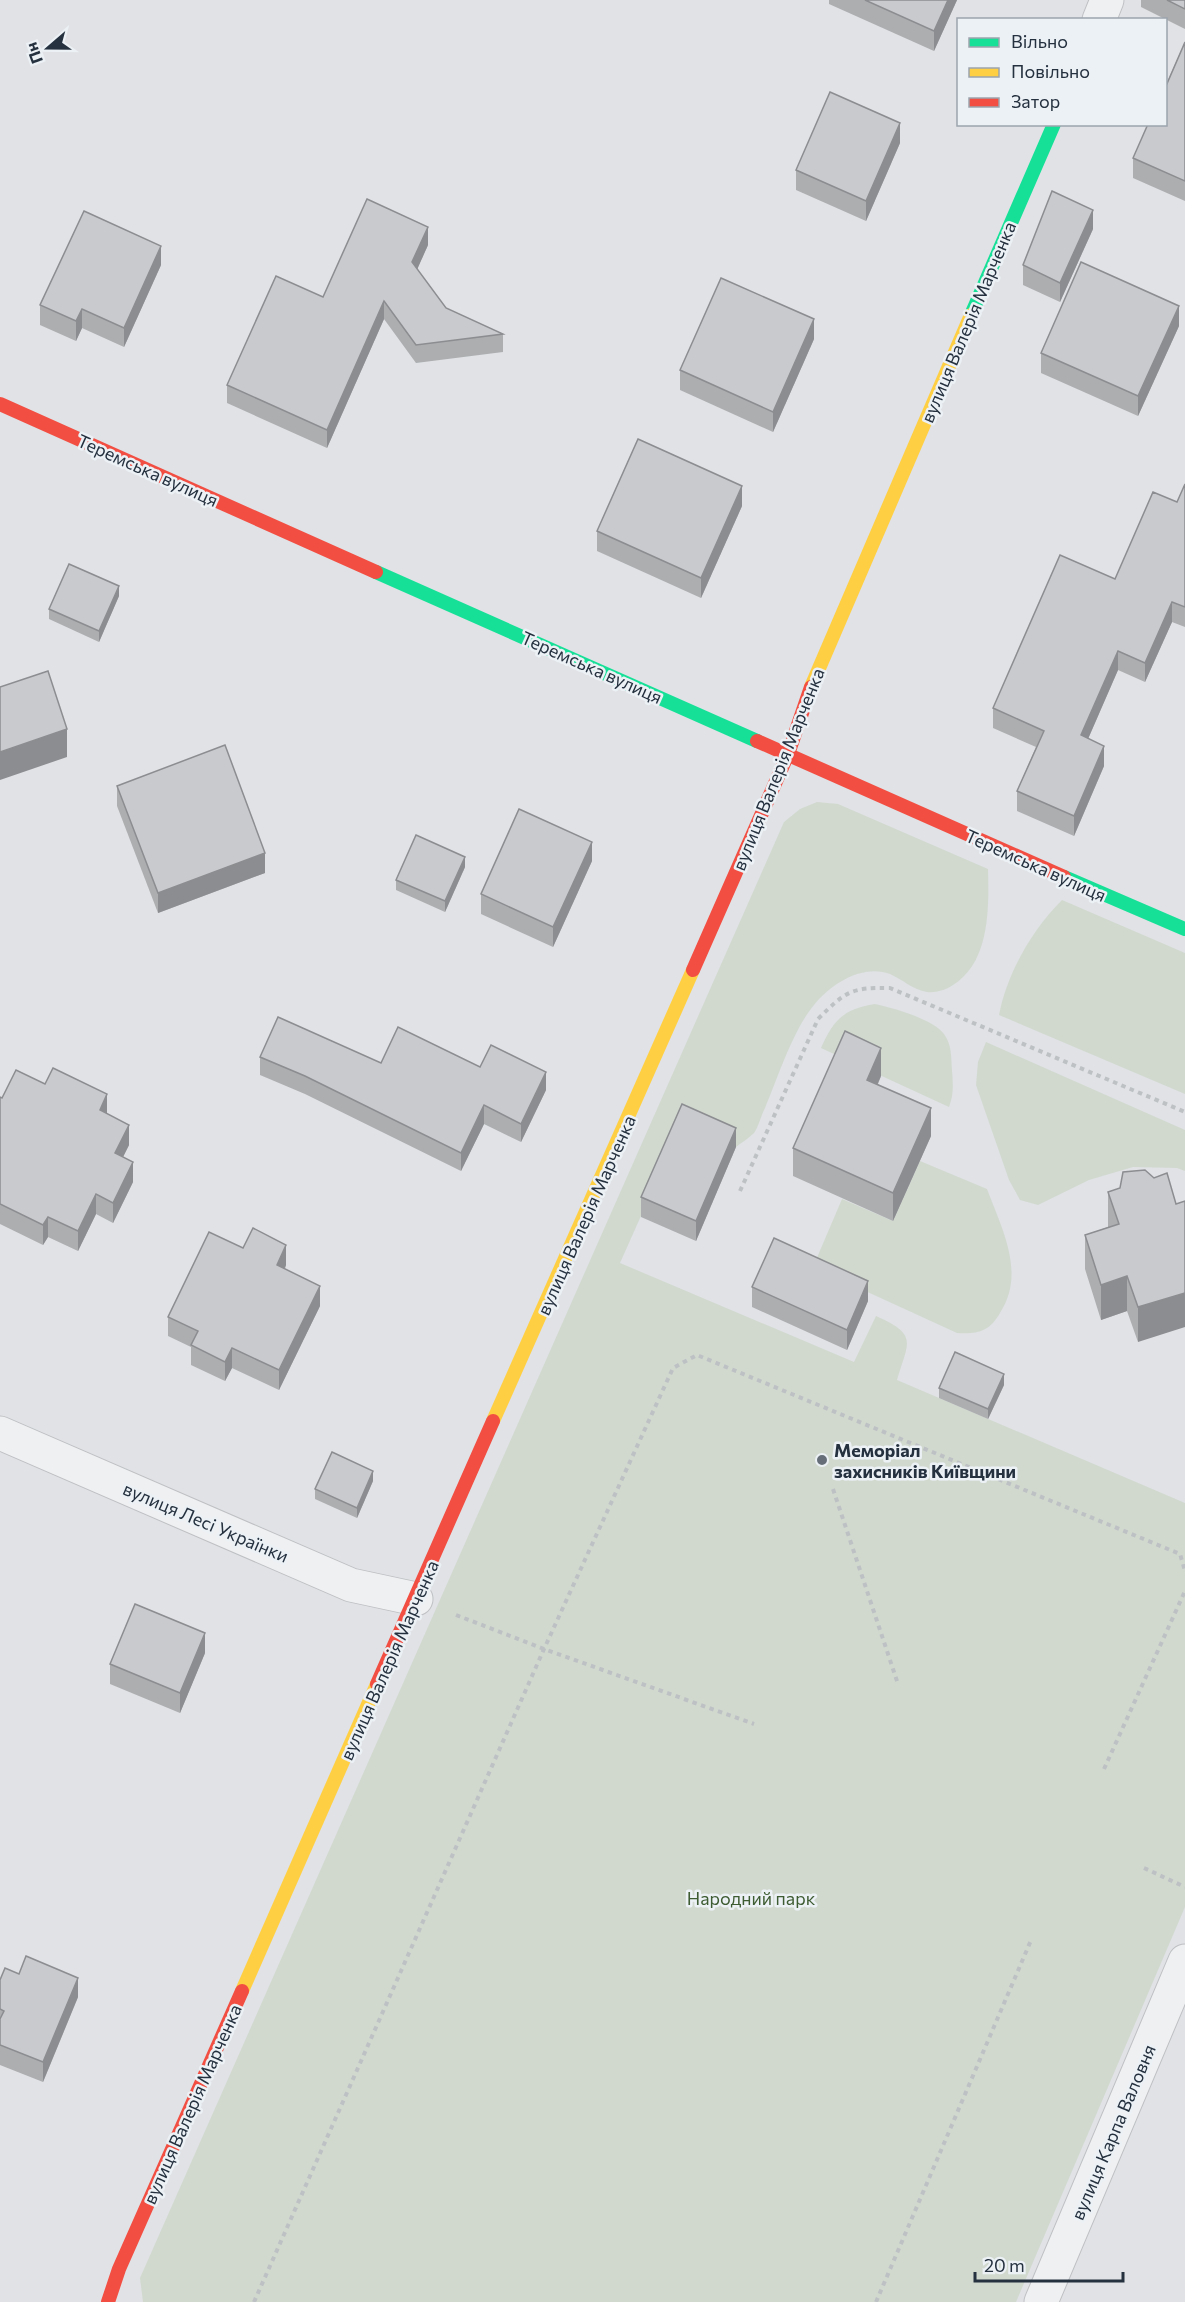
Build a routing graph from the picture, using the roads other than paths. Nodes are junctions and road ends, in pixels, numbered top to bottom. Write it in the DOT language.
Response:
graph roads {
  1 [pos="1107,0"];
  2 [pos="1100,18"];
  3 [pos="1053,126"];
  4 [pos="0,404"];
  5 [pos="788,754"];
  6 [pos="1185,929"];
  7 [pos="0,1433"];
  8 [pos="416,1599"];
  9 [pos="1185,1961"];
  10 [pos="108,2302"];
  11 [pos="1041,2302"];
  1 -- 2 [label="street"];
  3 -- 5 [label="street, вулиця Валерія Марченка"];
  4 -- 5 [label="street, Теремська вулиця"];
  5 -- 6 [label="street, Теремська вулиця"];
  5 -- 8 [label="street, вулиця Валерія Марченка"];
  7 -- 8 [label="street, вулиця Лесі Українки"];
  8 -- 10 [label="street, вулиця Валерія Марченка"];
  9 -- 11 [label="street, вулиця Карпа Валовня"];
}
